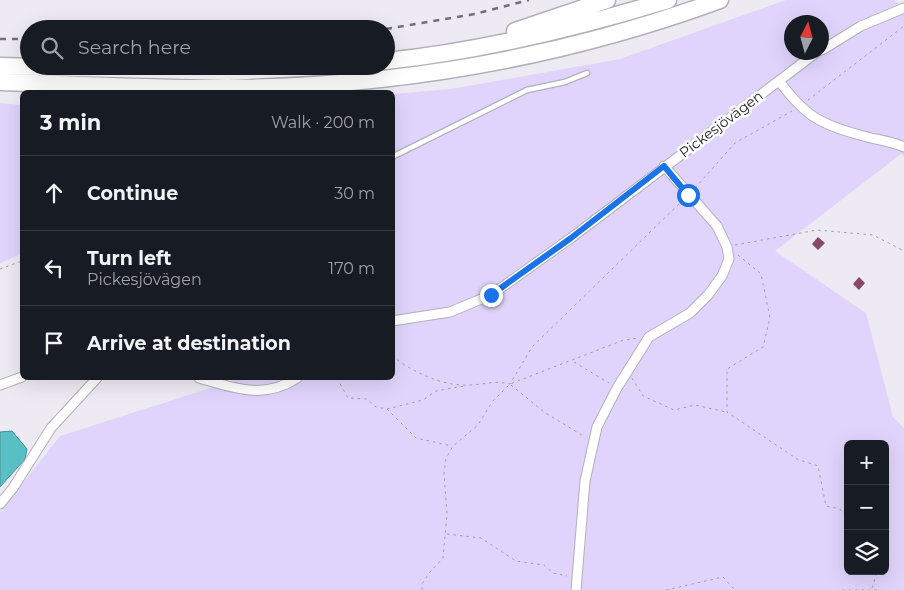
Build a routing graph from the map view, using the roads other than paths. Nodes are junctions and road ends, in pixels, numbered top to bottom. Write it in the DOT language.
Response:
graph roads {
  1 [pos="607,0"];
  2 [pos="668,0"];
  3 [pos="720,0"];
  4 [pos="904,8"];
  5 [pos="829,46"];
  6 [pos="395,60"];
  7 [pos="395,60"];
  8 [pos="807,60"];
  9 [pos="0,66"];
  10 [pos="20,67"];
  11 [pos="587,72"];
  12 [pos="779,81"];
  13 [pos="0,82"];
  14 [pos="904,147"];
  15 [pos="395,156"];
  16 [pos="664,166"];
  17 [pos="395,321"];
  18 [pos="20,378"];
  19 [pos="95,380"];
  20 [pos="207,380"];
  21 [pos="293,380"];
  22 [pos="0,385"];
  23 [pos="0,504"];
  24 [pos="576,590"];
  1 -- 6 [label="highway"];
  2 -- 7 [label="highway"];
  3 -- 13 [label="highway"];
  4 -- 5 [label="street"];
  8 -- 12 [label="street, Pickesjövägen"];
  9 -- 10 [label="highway"];
  11 -- 15 [label="lane"];
  12 -- 14 [label="street"];
  12 -- 16 [label="street, Pickesjövägen"];
  16 -- 17 [label="street, Pickesjövägen"];
  16 -- 24 [label="street"];
  18 -- 22 [label="street"];
  19 -- 23 [label="street"];
  20 -- 21 [label="street"];
}
